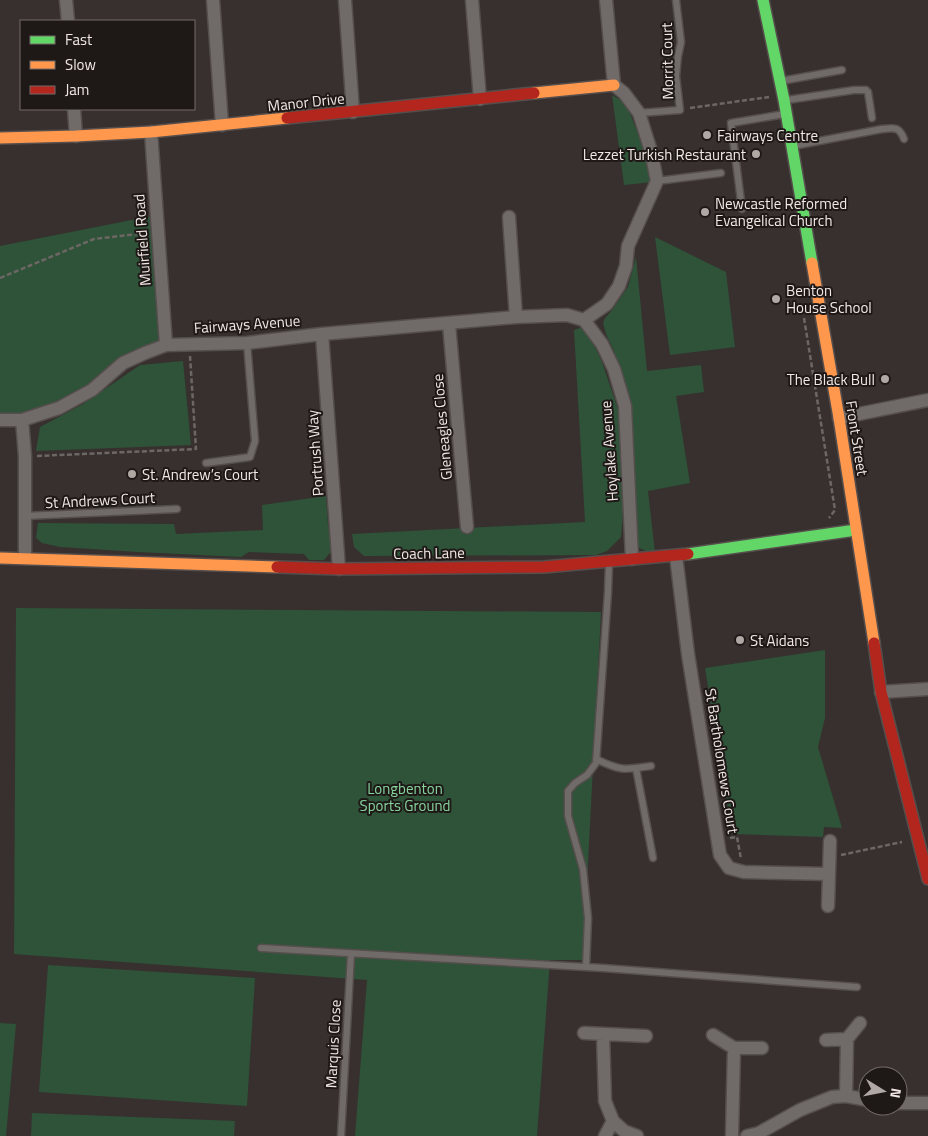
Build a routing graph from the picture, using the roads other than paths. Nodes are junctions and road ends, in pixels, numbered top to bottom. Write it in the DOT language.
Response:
graph roads {
  1 [pos="66,0"];
  2 [pos="213,0"];
  3 [pos="345,0"];
  4 [pos="472,0"];
  5 [pos="606,0"];
  6 [pos="676,0"];
  7 [pos="763,0"];
  8 [pos="68,20"];
  9 [pos="842,70"];
  10 [pos="779,81"];
  11 [pos="614,85"];
  12 [pos="783,98"];
  13 [pos="480,99"];
  14 [pos="74,110"];
  15 [pos="354,112"];
  16 [pos="639,113"];
  17 [pos="786,114"];
  18 [pos="872,118"];
  19 [pos="222,125"];
  20 [pos="151,132"];
  21 [pos="76,136"];
  22 [pos="0,138"];
  23 [pos="904,139"];
  24 [pos="792,146"];
  25 [pos="722,173"];
  26 [pos="657,181"];
  27 [pos="742,209"];
  28 [pos="510,217"];
  29 [pos="516,317"];
  30 [pos="584,320"];
  31 [pos="449,324"];
  32 [pos="322,334"];
  33 [pos="247,343"];
  34 [pos="166,345"];
  35 [pos="928,400"];
  36 [pos="839,418"];
  37 [pos="0,420"];
  38 [pos="22,420"];
  39 [pos="206,463"];
  40 [pos="177,509"];
  41 [pos="24,516"];
  42 [pos="467,528"];
  43 [pos="856,530"];
  44 [pos="676,556"];
  45 [pos="0,558"];
  46 [pos="25,558"];
  47 [pos="632,559"];
  48 [pos="610,561"];
  49 [pos="340,569"];
  50 [pos="928,689"];
  51 [pos="880,692"];
  52 [pos="596,758"];
  53 [pos="650,766"];
  54 [pos="636,768"];
  55 [pos="830,841"];
  56 [pos="652,858"];
  57 [pos="829,874"];
  58 [pos="928,879"];
  59 [pos="828,906"];
  60 [pos="261,948"];
  61 [pos="351,954"];
  62 [pos="586,968"];
  63 [pos="857,987"];
  64 [pos="860,1023"];
  65 [pos="584,1033"];
  66 [pos="603,1034"];
  67 [pos="713,1035"];
  68 [pos="646,1036"];
  69 [pos="847,1038"];
  70 [pos="826,1040"];
  71 [pos="734,1048"];
  72 [pos="762,1048"];
  73 [pos="846,1096"];
  74 [pos="858,1098"];
  75 [pos="928,1102"];
  76 [pos="908,1103"];
  77 [pos="613,1121"];
  78 [pos="341,1136"];
  79 [pos="605,1136"];
  80 [pos="637,1136"];
  81 [pos="732,1136"];
  82 [pos="747,1136"];
  1 -- 8 [label="street"];
  2 -- 19 [label="street"];
  3 -- 15 [label="street"];
  4 -- 13 [label="street"];
  5 -- 11 [label="street"];
  6 -- 16 [label="lane, Morrit Court"];
  7 -- 10 [label="street, Front Street"];
  9 -- 10 [label="lane"];
  10 -- 12 [label="street, Front Street"];
  11 -- 13 [label="street, Manor Drive"];
  11 -- 16 [label="street"];
  12 -- 17 [label="street, Front Street"];
  12 -- 18 [label="lane"];
  13 -- 15 [label="street, Manor Drive"];
  14 -- 21 [label="street"];
  15 -- 19 [label="street, Manor Drive"];
  16 -- 26 [label="street"];
  17 -- 24 [label="street, Front Street"];
  17 -- 27 [label="lane"];
  19 -- 20 [label="street, Manor Drive"];
  20 -- 21 [label="street, Manor Drive"];
  20 -- 34 [label="street, Muirfield Road"];
  21 -- 22 [label="street, Manor Drive"];
  23 -- 24 [label="lane"];
  24 -- 36 [label="street, Front Street"];
  25 -- 26 [label="lane"];
  26 -- 30 [label="street"];
  28 -- 29 [label="street"];
  29 -- 30 [label="street, Fairways Avenue"];
  29 -- 31 [label="street, Fairways Avenue"];
  30 -- 47 [label="street, Hoylake Avenue"];
  31 -- 32 [label="street, Fairways Avenue"];
  31 -- 42 [label="street, Gleneagles Close"];
  32 -- 33 [label="street, Fairways Avenue"];
  32 -- 49 [label="street, Portrush Way"];
  33 -- 34 [label="street, Fairways Avenue"];
  33 -- 39 [label="lane"];
  34 -- 38 [label="street, Fairways Avenue"];
  35 -- 36 [label="street"];
  36 -- 43 [label="street, Front Street"];
  37 -- 38 [label="street, Fairways Avenue"];
  38 -- 41 [label="street"];
  40 -- 41 [label="lane, St Andrews Court"];
  41 -- 46 [label="street"];
  43 -- 44 [label="street, Coach Lane"];
  43 -- 51 [label="street, Front Street"];
  44 -- 47 [label="street, Coach Lane"];
  44 -- 57 [label="street, St Bartholomews Court"];
  45 -- 46 [label="street, Coach Lane"];
  46 -- 49 [label="street, Coach Lane"];
  47 -- 48 [label="street, Coach Lane"];
  48 -- 49 [label="street, Coach Lane"];
  48 -- 52 [label="lane"];
  50 -- 51 [label="street"];
  51 -- 58 [label="street, Front Street"];
  52 -- 54 [label="lane"];
  52 -- 62 [label="lane"];
  53 -- 54 [label="lane"];
  54 -- 56 [label="lane"];
  55 -- 57 [label="street"];
  57 -- 59 [label="street"];
  60 -- 61 [label="lane"];
  61 -- 62 [label="lane"];
  61 -- 78 [label="lane, Marquis Close"];
  62 -- 63 [label="lane"];
  64 -- 69 [label="street"];
  65 -- 66 [label="street"];
  66 -- 68 [label="street"];
  66 -- 77 [label="street"];
  67 -- 71 [label="street"];
  69 -- 70 [label="street"];
  69 -- 73 [label="street"];
  71 -- 72 [label="street"];
  71 -- 81 [label="street"];
  73 -- 74 [label="street"];
  73 -- 82 [label="street"];
  75 -- 76 [label="street"];
  77 -- 79 [label="street"];
  77 -- 80 [label="street"];
}
